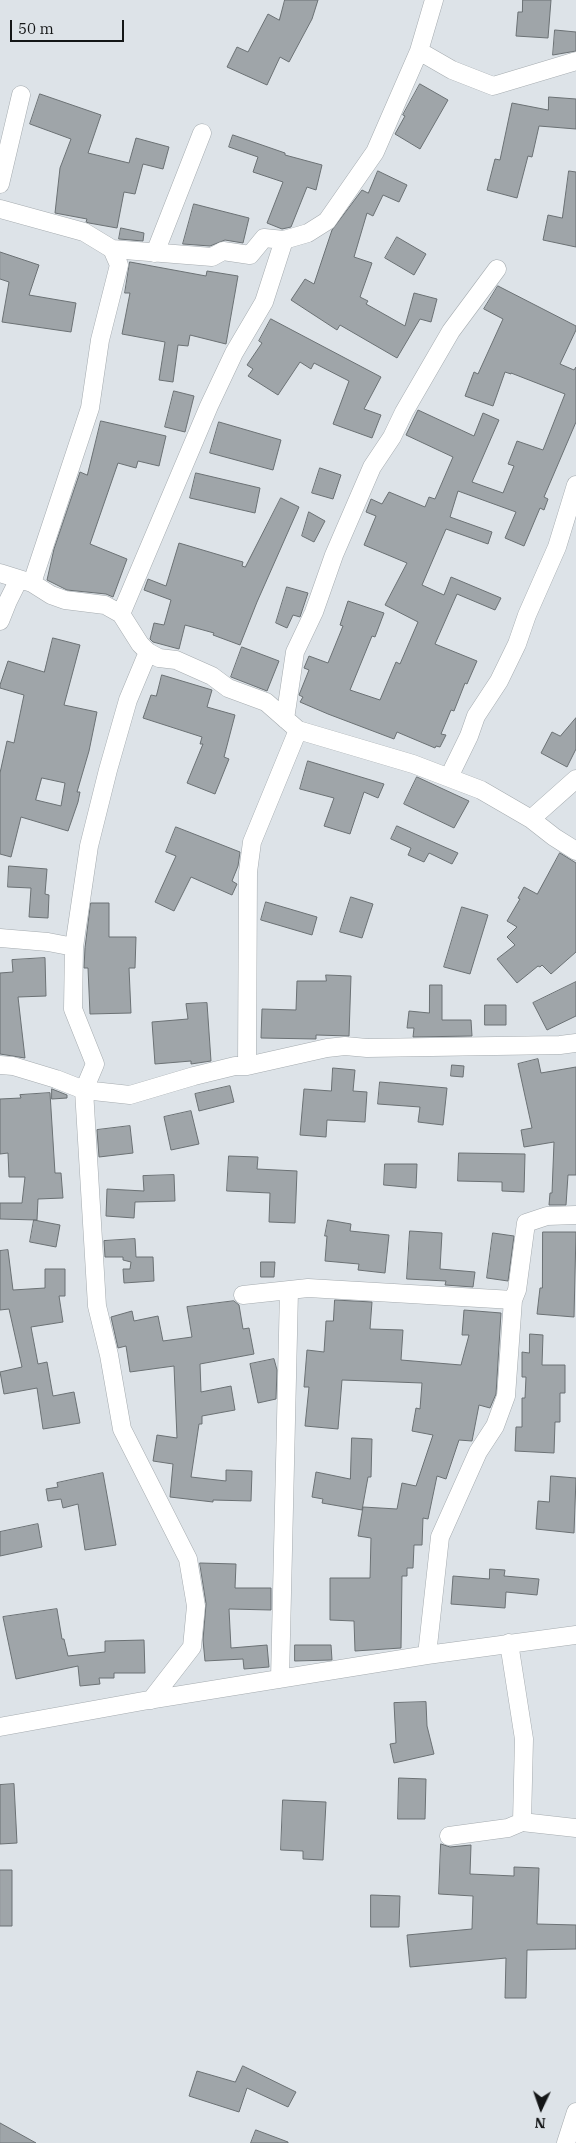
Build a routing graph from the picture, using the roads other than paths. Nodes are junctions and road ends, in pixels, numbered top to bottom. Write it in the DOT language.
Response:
graph roads {
  1 [pos="434,0"];
  2 [pos="419,51"];
  3 [pos="576,61"];
  4 [pos="21,95"];
  5 [pos="202,133"];
  6 [pos="0,184"];
  7 [pos="0,209"];
  8 [pos="284,240"];
  9 [pos="112,249"];
  10 [pos="155,253"];
  11 [pos="497,269"];
  12 [pos="576,485"];
  13 [pos="0,573"];
  14 [pos="26,581"];
  15 [pos="121,614"];
  16 [pos="0,621"];
  17 [pos="148,652"];
  18 [pos="292,724"];
  19 [pos="449,777"];
  20 [pos="576,779"];
  21 [pos="531,819"];
  22 [pos="576,851"];
  23 [pos="0,938"];
  24 [pos="74,947"];
  25 [pos="576,1043"];
  26 [pos="0,1065"];
  27 [pos="247,1066"];
  28 [pos="84,1090"];
  29 [pos="576,1215"];
  30 [pos="289,1291"];
  31 [pos="243,1295"];
  32 [pos="512,1300"];
  33 [pos="576,1635"];
  34 [pos="509,1643"];
  35 [pos="427,1655"];
  36 [pos="280,1679"];
  37 [pos="150,1700"];
  38 [pos="0,1727"];
  39 [pos="522,1822"];
  40 [pos="576,1828"];
  41 [pos="449,1836"];
  42 [pos="576,2112"];
  43 [pos="566,2143"];
  1 -- 2 [label="street"];
  2 -- 3 [label="street"];
  2 -- 8 [label="street"];
  4 -- 6 [label="street"];
  5 -- 10 [label="street"];
  7 -- 9 [label="street"];
  8 -- 10 [label="street"];
  8 -- 15 [label="street"];
  9 -- 10 [label="street"];
  9 -- 14 [label="street"];
  11 -- 18 [label="street"];
  12 -- 19 [label="street"];
  13 -- 14 [label="street"];
  14 -- 15 [label="street"];
  14 -- 16 [label="street"];
  15 -- 17 [label="street"];
  17 -- 18 [label="street"];
  17 -- 24 [label="street"];
  18 -- 19 [label="street"];
  18 -- 27 [label="street"];
  19 -- 21 [label="street"];
  20 -- 21 [label="street"];
  21 -- 22 [label="street"];
  23 -- 24 [label="street"];
  24 -- 28 [label="street"];
  25 -- 27 [label="street"];
  26 -- 28 [label="street"];
  27 -- 28 [label="street"];
  28 -- 37 [label="street"];
  29 -- 32 [label="street"];
  30 -- 31 [label="street"];
  30 -- 32 [label="street"];
  30 -- 36 [label="street"];
  32 -- 35 [label="street"];
  33 -- 34 [label="street"];
  34 -- 35 [label="street"];
  34 -- 39 [label="street"];
  35 -- 36 [label="street"];
  36 -- 37 [label="street"];
  37 -- 38 [label="street"];
  39 -- 40 [label="street"];
  39 -- 41 [label="street"];
  42 -- 43 [label="street"];
}
